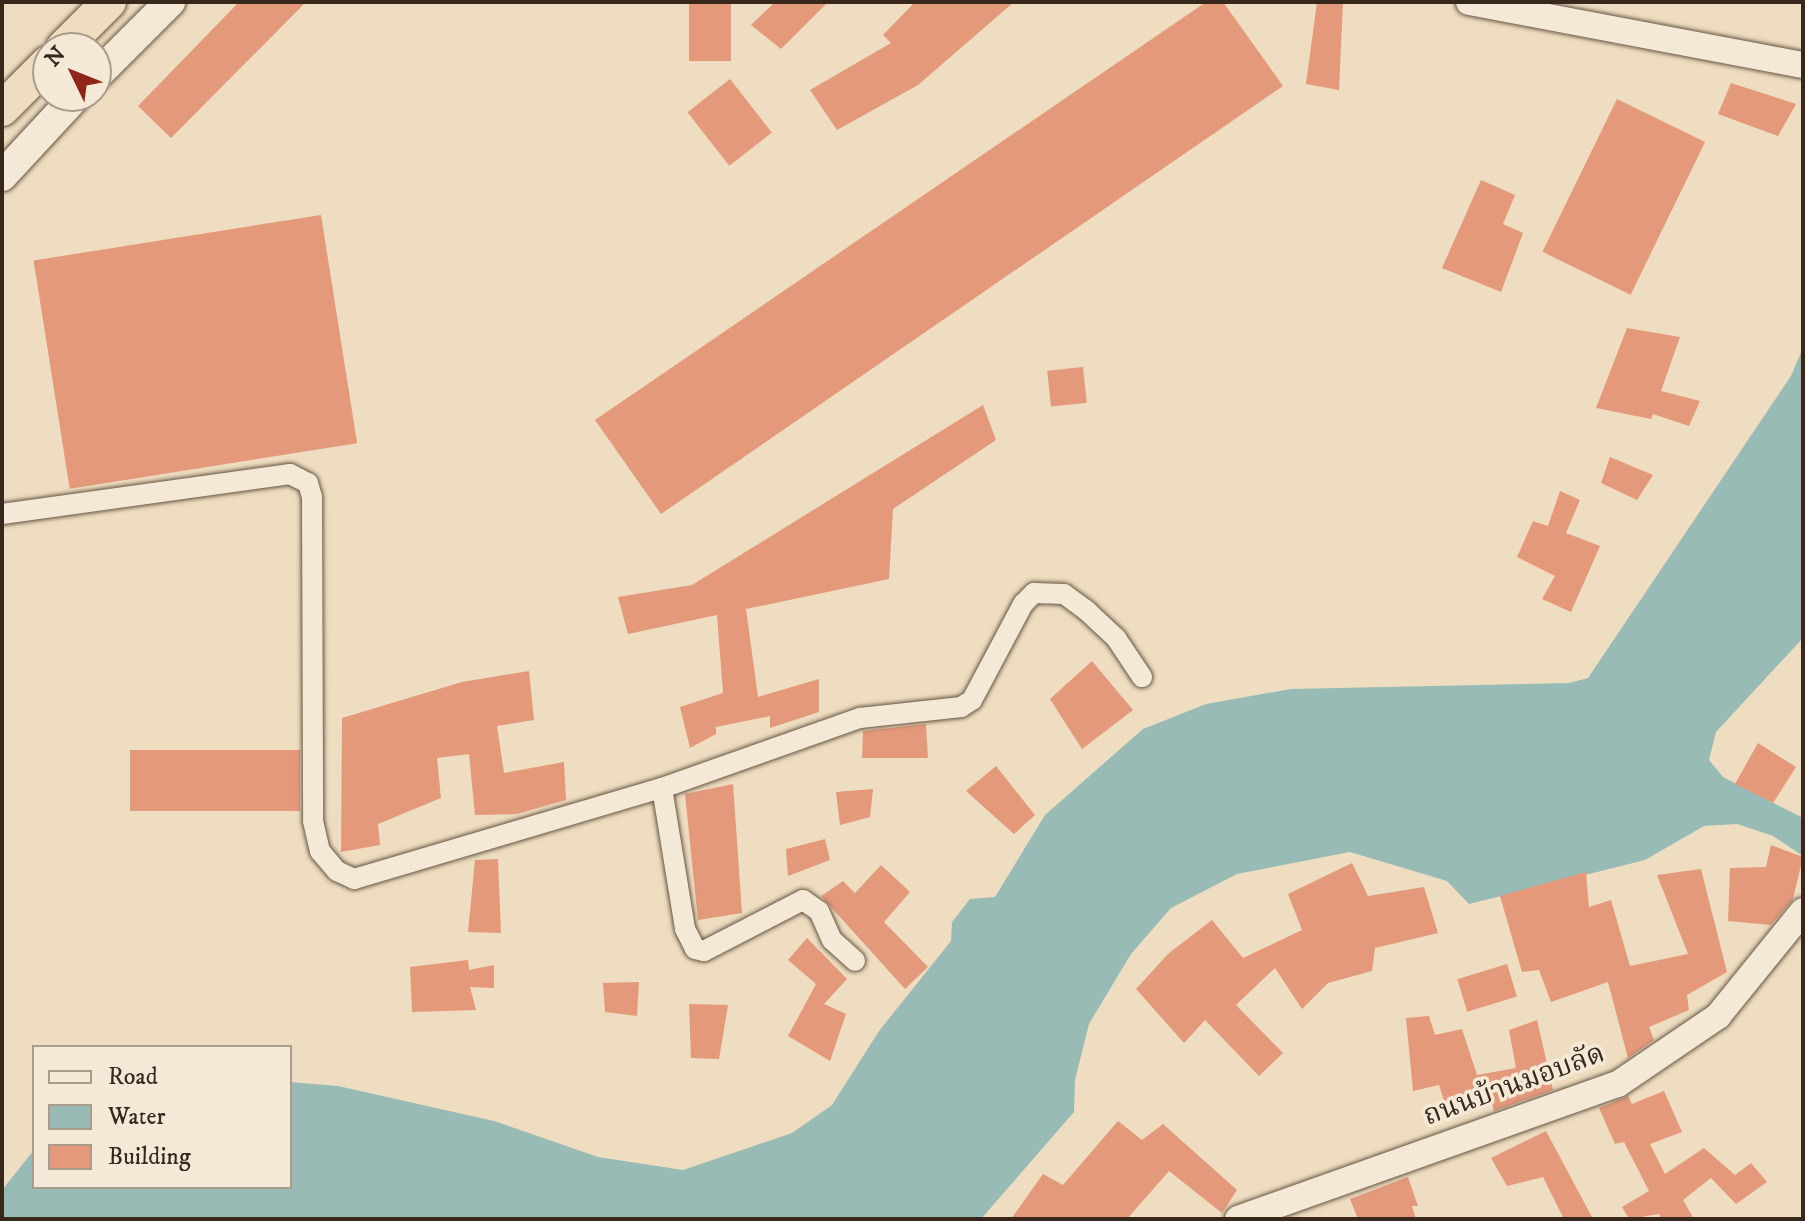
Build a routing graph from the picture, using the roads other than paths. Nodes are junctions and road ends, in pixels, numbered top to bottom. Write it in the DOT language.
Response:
graph roads {
  1 [pos="109,2"];
  2 [pos="170,2"];
  3 [pos="1469,2"];
  4 [pos="79,32"];
  5 [pos="112,60"];
  6 [pos="1803,65"];
  7 [pos="32,79"];
  8 [pos="2,109"];
  9 [pos="61,112"];
  10 [pos="2,176"];
  11 [pos="2,514"];
  12 [pos="1142,677"];
  13 [pos="662,788"];
  14 [pos="1803,911"];
  15 [pos="855,961"];
  16 [pos="1238,1219"];
  1 -- 4 [label="highway"];
  2 -- 5 [label="main road"];
  3 -- 6 [label="street"];
  7 -- 8 [label="highway"];
  9 -- 10 [label="main road"];
  11 -- 13 [label="street"];
  12 -- 13 [label="street"];
  13 -- 15 [label="street"];
  14 -- 16 [label="street, ถนนบ้านมอบลัด"];
}
